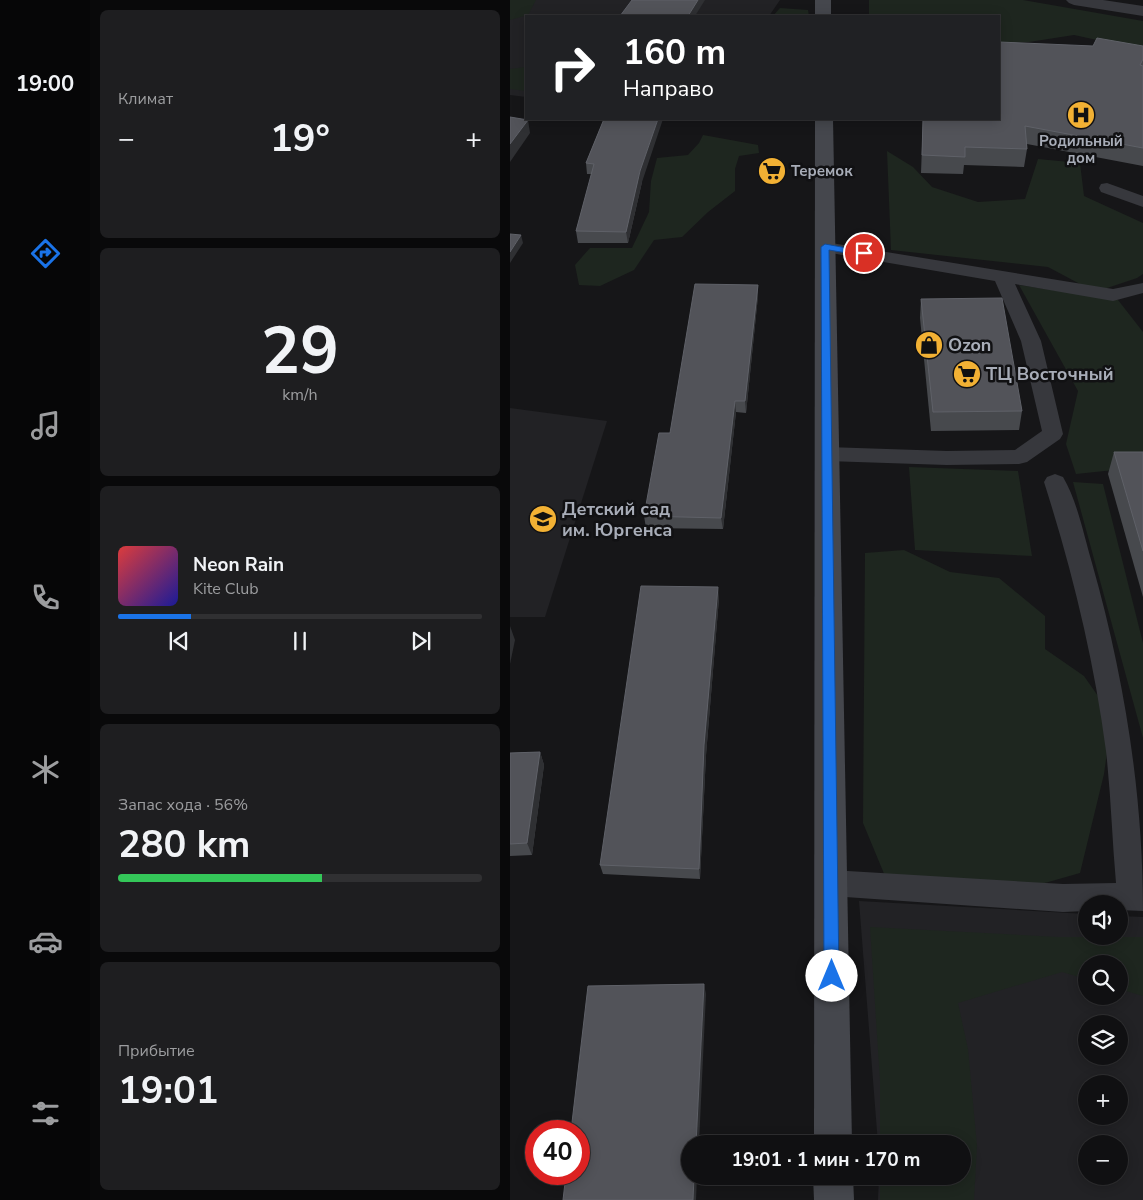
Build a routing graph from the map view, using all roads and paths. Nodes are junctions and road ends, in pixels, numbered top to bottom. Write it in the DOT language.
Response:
graph roads {
  1 [pos="823,0"];
  2 [pos="1074,0"];
  3 [pos="1143,11"];
  4 [pos="823,15"];
  5 [pos="824,120"];
  6 [pos="1108,188"];
  7 [pos="1143,202"];
  8 [pos="825,247"];
  9 [pos="1002,276"];
  10 [pos="1143,288"];
  11 [pos="827,454"];
  12 [pos="1055,482"];
  13 [pos="831,883"];
  14 [pos="1137,896"];
  15 [pos="833,1135"];
  16 [pos="834,1185"];
  17 [pos="834,1200"];
  1 -- 4 [label="street"];
  2 -- 3 [label="street"];
  5 -- 8 [label="street"];
  6 -- 7 [label="lane"];
  8 -- 9 [label="lane"];
  8 -- 11 [label="street"];
  9 -- 10 [label="lane"];
  9 -- 11 [label="lane"];
  11 -- 13 [label="street"];
  12 -- 14 [label="lane"];
  13 -- 14 [label="lane"];
  13 -- 15 [label="street"];
  16 -- 17 [label="street"];
}
